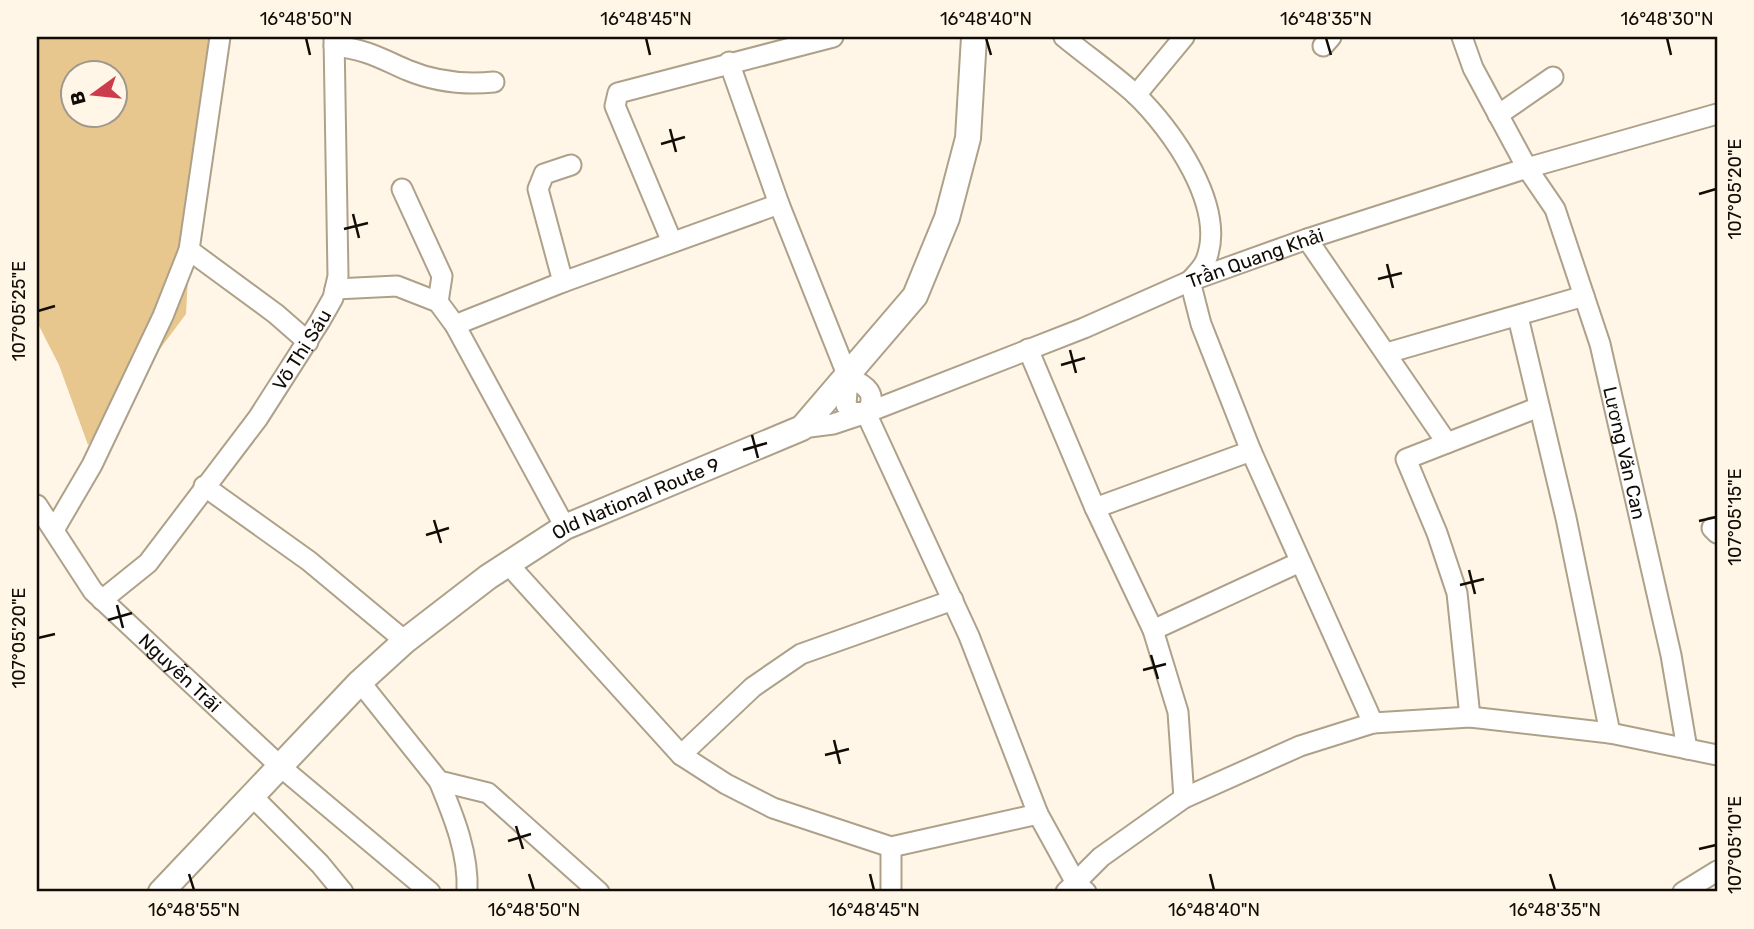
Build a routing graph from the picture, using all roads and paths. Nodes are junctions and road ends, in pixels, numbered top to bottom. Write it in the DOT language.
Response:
graph roads {
  1 [pos="220,37"];
  2 [pos="833,37"];
  3 [pos="974,37"];
  4 [pos="1066,37"];
  5 [pos="1184,37"];
  6 [pos="1462,37"];
  7 [pos="334,41"];
  8 [pos="729,62"];
  9 [pos="1553,77"];
  10 [pos="494,82"];
  11 [pos="1136,95"];
  12 [pos="1717,114"];
  13 [pos="1498,115"];
  14 [pos="571,165"];
  15 [pos="1527,169"];
  16 [pos="402,189"];
  17 [pos="779,204"];
  18 [pos="1307,239"];
  19 [pos="672,242"];
  20 [pos="189,250"];
  21 [pos="1190,281"];
  22 [pos="563,282"];
  23 [pos="335,289"];
  24 [pos="1584,296"];
  25 [pos="438,302"];
  26 [pos="1518,317"];
  27 [pos="455,326"];
  28 [pos="308,342"];
  29 [pos="1028,349"];
  30 [pos="1387,353"];
  31 [pos="848,377"];
  32 [pos="1539,407"];
  33 [pos="866,413"];
  34 [pos="802,428"];
  35 [pos="1447,443"];
  36 [pos="1251,451"];
  37 [pos="204,486"];
  38 [pos="37,505"];
  39 [pos="1095,508"];
  40 [pos="565,527"];
  41 [pos="54,530"];
  42 [pos="1300,562"];
  43 [pos="508,564"];
  44 [pos="102,600"];
  45 [pos="953,600"];
  46 [pos="1153,630"];
  47 [pos="405,641"];
  48 [pos="360,682"];
  49 [pos="1470,716"];
  50 [pos="1373,723"];
  51 [pos="1610,733"];
  52 [pos="1688,749"];
  53 [pos="681,755"];
  54 [pos="1717,755"];
  55 [pos="282,768"];
  56 [pos="439,782"];
  57 [pos="253,797"];
  58 [pos="1184,798"];
  59 [pos="1038,814"];
  60 [pos="891,847"];
  61 [pos="1717,871"];
  62 [pos="1076,889"];
  63 [pos="161,892"];
  64 [pos="343,892"];
  65 [pos="430,892"];
  66 [pos="467,892"];
  67 [pos="598,892"];
  68 [pos="891,892"];
  69 [pos="1683,892"];
  1 -- 20 [label="street"];
  2 -- 8 [label="street"];
  3 -- 31 [label="main road, Old National Route 9"];
  4 -- 11 [label="street"];
  5 -- 11 [label="street"];
  6 -- 13 [label="street, Lương Văn Can"];
  7 -- 10 [label="street"];
  7 -- 23 [label="street, Võ Thị Sáu"];
  8 -- 17 [label="street"];
  8 -- 19 [label="street"];
  9 -- 13 [label="street"];
  11 -- 21 [label="street"];
  12 -- 15 [label="street, Trần Quang Khải"];
  13 -- 15 [label="street, Lương Văn Can"];
  14 -- 22 [label="street"];
  15 -- 18 [label="street, Trần Quang Khải"];
  15 -- 24 [label="street, Lương Văn Can"];
  16 -- 25 [label="street"];
  17 -- 19 [label="street"];
  17 -- 31 [label="street"];
  18 -- 21 [label="street, Trần Quang Khải"];
  18 -- 30 [label="street"];
  19 -- 22 [label="street"];
  20 -- 28 [label="street"];
  20 -- 41 [label="street"];
  21 -- 29 [label="street, Trần Quang Khải"];
  21 -- 36 [label="street"];
  22 -- 27 [label="street"];
  23 -- 25 [label="street"];
  23 -- 28 [label="street, Võ Thị Sáu"];
  24 -- 26 [label="street"];
  24 -- 52 [label="street, Lương Văn Can"];
  25 -- 27 [label="street"];
  26 -- 30 [label="street"];
  26 -- 32 [label="street"];
  27 -- 40 [label="street"];
  28 -- 37 [label="street, Võ Thị Sáu"];
  29 -- 33 [label="street, Trần Quang Khải"];
  29 -- 39 [label="street"];
  30 -- 35 [label="street"];
  31 -- 33 [label="street"];
  31 -- 34 [label="main road, Old National Route 9"];
  32 -- 35 [label="street"];
  32 -- 51 [label="street"];
  33 -- 34 [label="street, Trần Quang Khải"];
  33 -- 45 [label="street"];
  34 -- 40 [label="main road, Old National Route 9"];
  35 -- 49 [label="street"];
  36 -- 39 [label="street"];
  36 -- 42 [label="street"];
  37 -- 44 [label="street, Võ Thị Sáu"];
  37 -- 47 [label="street"];
  38 -- 41 [label="street, Nguyễn Trãi"];
  39 -- 46 [label="street"];
  40 -- 43 [label="main road, Old National Route 9"];
  41 -- 44 [label="street, Nguyễn Trãi"];
  42 -- 46 [label="street"];
  42 -- 50 [label="street"];
  43 -- 47 [label="main road, Old National Route 9"];
  43 -- 53 [label="street"];
  44 -- 55 [label="street, Nguyễn Trãi"];
  45 -- 53 [label="street"];
  45 -- 59 [label="street"];
  46 -- 58 [label="street"];
  47 -- 48 [label="main road, Old National Route 9"];
  48 -- 55 [label="main road, Old National Route 9"];
  48 -- 56 [label="street"];
  49 -- 50 [label="street"];
  49 -- 51 [label="street"];
  50 -- 58 [label="street"];
  51 -- 52 [label="street"];
  52 -- 54 [label="street"];
  53 -- 60 [label="street"];
  55 -- 57 [label="main road, Old National Route 9"];
  55 -- 65 [label="street, Nguyễn Trãi"];
  56 -- 66 [label="street"];
  56 -- 67 [label="street"];
  57 -- 63 [label="main road, Old National Route 9"];
  57 -- 64 [label="street"];
  58 -- 62 [label="street"];
  59 -- 60 [label="street"];
  59 -- 62 [label="street"];
  60 -- 68 [label="street"];
  61 -- 69 [label="street"];
}
